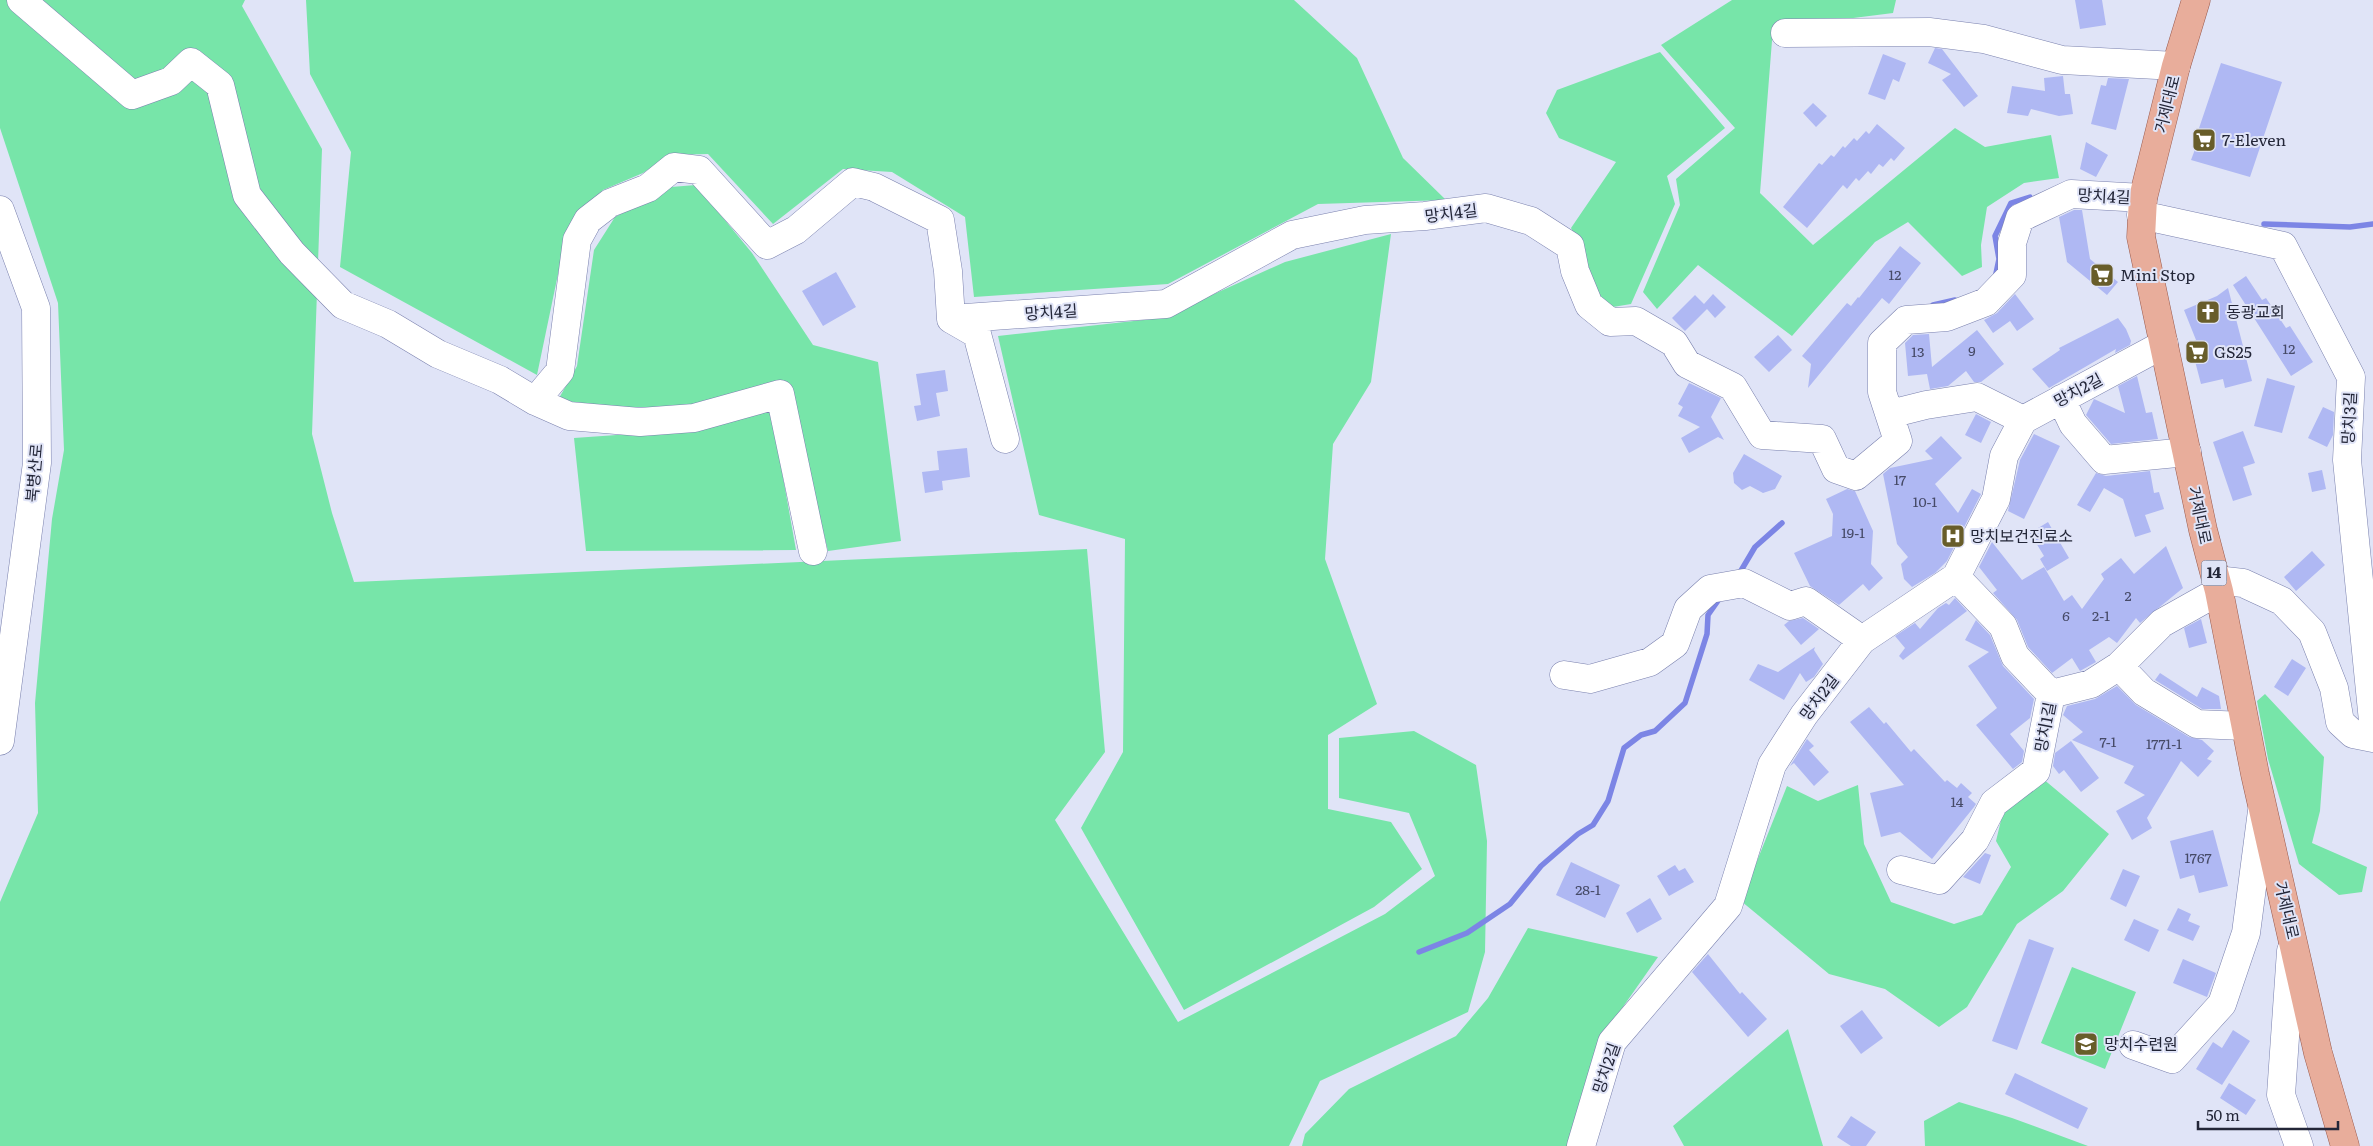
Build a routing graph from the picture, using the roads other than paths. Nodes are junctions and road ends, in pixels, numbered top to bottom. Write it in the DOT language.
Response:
graph roads {
  1 [pos="21,0"];
  2 [pos="2196,0"];
  3 [pos="1785,33"];
  4 [pos="2176,66"];
  5 [pos="2142,206"];
  6 [pos="0,210"];
  7 [pos="951,319"];
  8 [pos="2164,344"];
  9 [pos="2061,399"];
  10 [pos="535,401"];
  11 [pos="1890,414"];
  12 [pos="2023,420"];
  13 [pos="1005,439"];
  14 [pos="2187,452"];
  15 [pos="813,551"];
  16 [pos="1956,577"];
  17 [pos="2217,585"];
  18 [pos="1862,640"];
  19 [pos="2119,666"];
  20 [pos="1564,675"];
  21 [pos="2051,694"];
  22 [pos="2373,721"];
  23 [pos="2244,726"];
  24 [pos="2373,738"];
  25 [pos="0,741"];
  26 [pos="2263,807"];
  27 [pos="1900,870"];
  28 [pos="2291,928"];
  29 [pos="2133,1045"];
  30 [pos="1581,1146"];
  31 [pos="2300,1146"];
  32 [pos="2344,1146"];
  1 -- 10 [label="street"];
  2 -- 4 [label="main road, 거제대로 / 14"];
  3 -- 4 [label="street"];
  4 -- 5 [label="main road, 거제대로 / 14"];
  5 -- 8 [label="main road, 거제대로 / 14"];
  5 -- 11 [label="street, 망치4길"];
  5 -- 22 [label="street, 망치3길"];
  6 -- 25 [label="street, 북병산로"];
  7 -- 10 [label="street"];
  7 -- 11 [label="street, 망치4길"];
  7 -- 13 [label="street"];
  8 -- 9 [label="street, 망치2길"];
  8 -- 14 [label="main road, 거제대로 / 14"];
  9 -- 12 [label="street, 망치2길"];
  9 -- 14 [label="street"];
  10 -- 15 [label="street"];
  11 -- 12 [label="street"];
  12 -- 16 [label="street, 망치2길"];
  14 -- 17 [label="main road, 거제대로 / 14"];
  16 -- 18 [label="street, 망치2길"];
  16 -- 21 [label="street"];
  17 -- 19 [label="street, 망치1길"];
  17 -- 23 [label="main road, 거제대로 / 14"];
  17 -- 24 [label="street"];
  18 -- 20 [label="street"];
  18 -- 30 [label="street, 망치2길"];
  19 -- 21 [label="street, 망치1길"];
  19 -- 23 [label="street"];
  21 -- 27 [label="street, 망치1길"];
  23 -- 26 [label="main road, 거제대로 / 14"];
  26 -- 28 [label="main road, 거제대로 / 14"];
  26 -- 29 [label="street"];
  28 -- 31 [label="street"];
  28 -- 32 [label="main road, 거제대로 / 14"];
}
